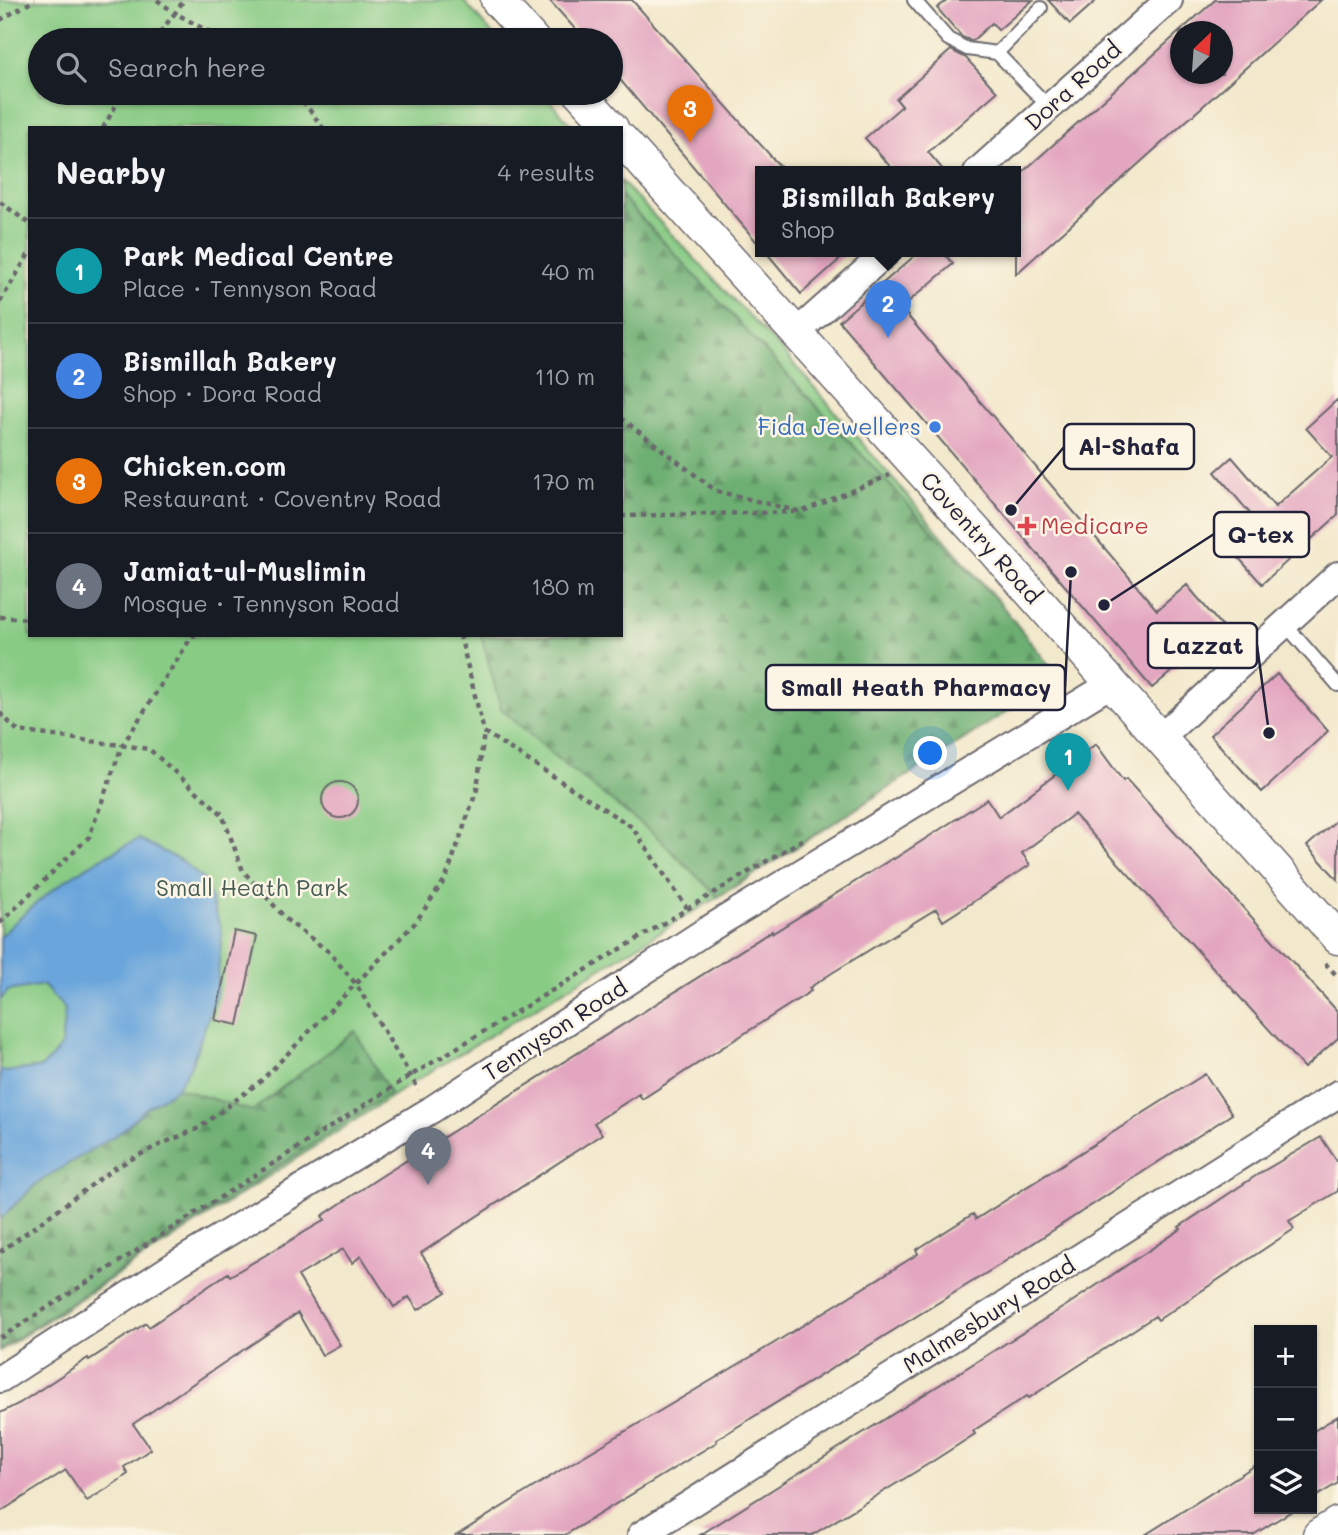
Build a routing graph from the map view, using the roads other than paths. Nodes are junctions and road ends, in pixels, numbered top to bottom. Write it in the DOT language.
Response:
graph roads {
  1 [pos="497,0"];
  2 [pos="914,0"];
  3 [pos="1169,0"];
  4 [pos="1041,8"];
  5 [pos="522,28"];
  6 [pos="996,53"];
  7 [pos="591,105"];
  8 [pos="1049,107"];
  9 [pos="610,126"];
  10 [pos="623,140"];
  11 [pos="984,166"];
  12 [pos="881,257"];
  13 [pos="796,333"];
  14 [pos="1338,575"];
  15 [pos="1284,623"];
  16 [pos="1111,684"];
  17 [pos="1338,685"];
  18 [pos="1160,738"];
  19 [pos="1338,938"];
  20 [pos="1338,1094"];
  21 [pos="0,1379"];
  22 [pos="1338,1523"];
  23 [pos="641,1535"];
  24 [pos="1319,1535"];
  1 -- 5 [label="street"];
  2 -- 6 [label="lane"];
  3 -- 8 [label="street, Dora Road"];
  4 -- 6 [label="lane"];
  6 -- 8 [label="lane"];
  7 -- 9 [label="street"];
  8 -- 11 [label="street, Dora Road"];
  10 -- 13 [label="street, Coventry Road"];
  12 -- 13 [label="street"];
  13 -- 16 [label="street, Coventry Road"];
  14 -- 15 [label="street"];
  15 -- 17 [label="lane"];
  15 -- 18 [label="street"];
  16 -- 18 [label="street, Coventry Road"];
  16 -- 21 [label="street, Tennyson Road"];
  18 -- 19 [label="street, Coventry Road"];
  20 -- 23 [label="street, Malmesbury Road"];
  22 -- 24 [label="street"];
}
